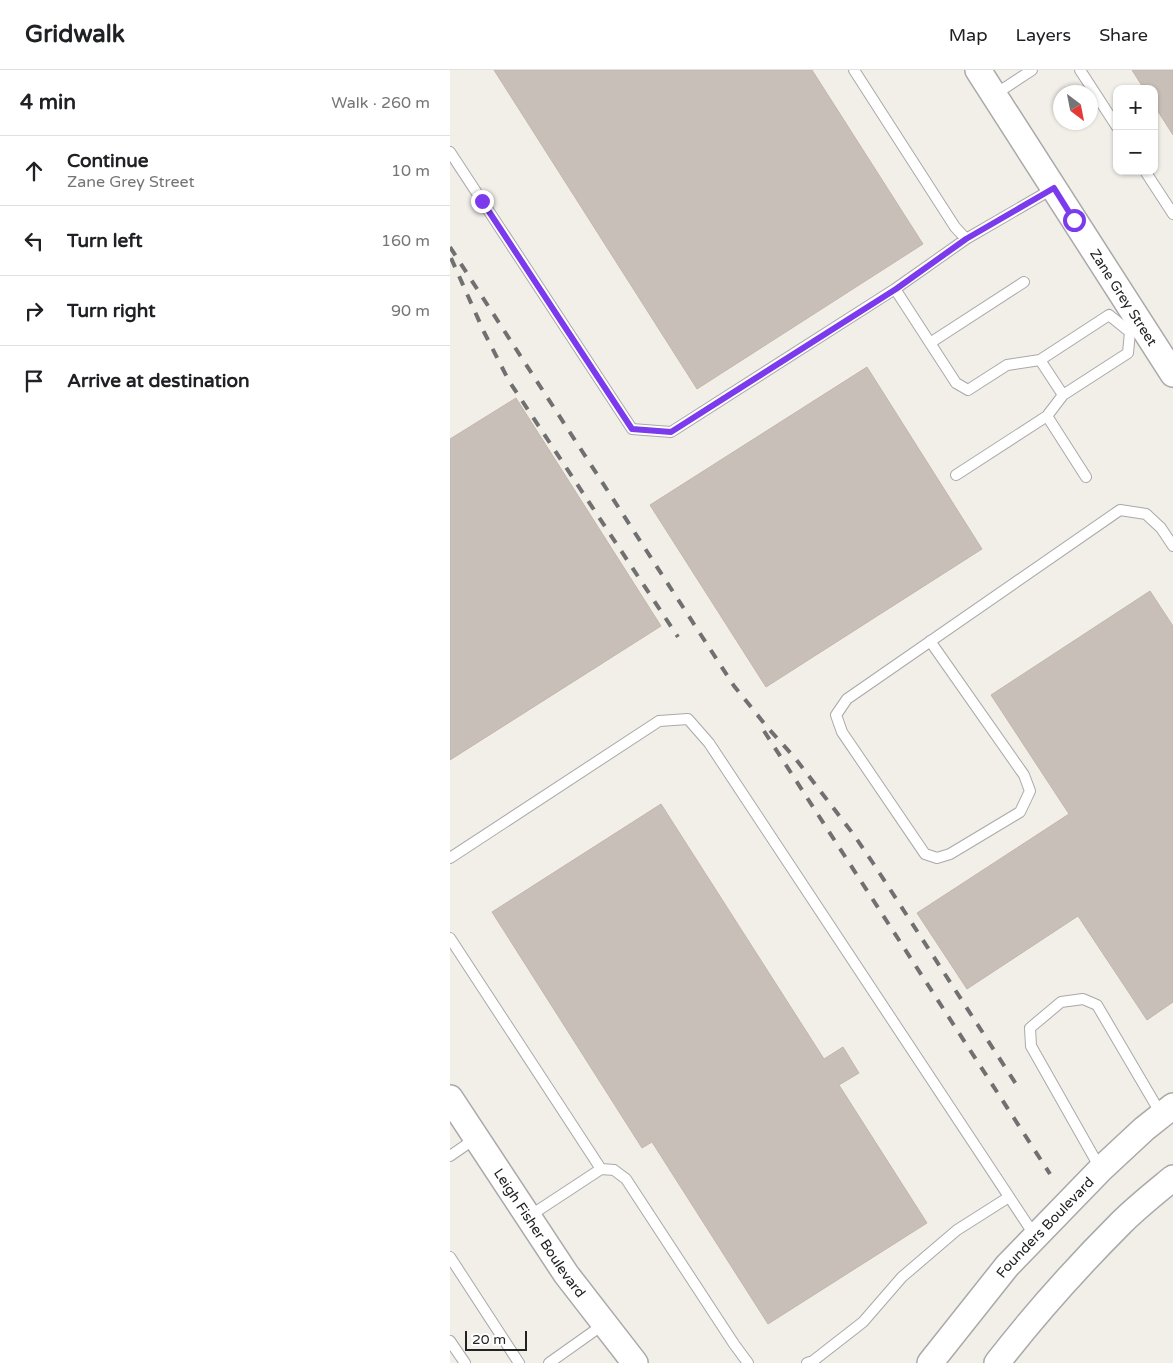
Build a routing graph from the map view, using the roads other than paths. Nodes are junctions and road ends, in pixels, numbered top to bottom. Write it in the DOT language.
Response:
graph roads {
  1 [pos="854,70"];
  2 [pos="978,70"];
  3 [pos="1032,70"];
  4 [pos="1080,70"];
  5 [pos="994,95"];
  6 [pos="1113,121"];
  7 [pos="450,152"];
  8 [pos="1148,175"];
  9 [pos="1054,188"];
  10 [pos="1173,214"];
  11 [pos="966,239"];
  12 [pos="1024,282"];
  13 [pos="896,289"];
  14 [pos="1136,329"];
  15 [pos="930,343"];
  16 [pos="1040,360"];
  17 [pos="1173,374"];
  18 [pos="1063,396"];
  19 [pos="1047,416"];
  20 [pos="956,475"];
  21 [pos="1086,477"];
  22 [pos="1173,546"];
  23 [pos="930,641"];
  24 [pos="450,858"];
  25 [pos="450,938"];
  26 [pos="450,1098"];
  27 [pos="1167,1111"];
  28 [pos="476,1138"];
  29 [pos="450,1156"];
  30 [pos="601,1169"];
  31 [pos="1101,1170"];
  32 [pos="1173,1178"];
  33 [pos="1008,1196"];
  34 [pos="528,1217"];
  35 [pos="1036,1237"];
  36 [pos="450,1257"];
  37 [pos="604,1324"];
  38 [pos="450,1341"];
  39 [pos="465,1363"];
  40 [pos="519,1363"];
  41 [pos="549,1363"];
  42 [pos="635,1363"];
  43 [pos="748,1363"];
  44 [pos="807,1363"];
  45 [pos="930,1363"];
  46 [pos="997,1363"];
  1 -- 11 [label="lane"];
  2 -- 5 [label="street, Zane Grey Street"];
  3 -- 5 [label="lane"];
  4 -- 6 [label="lane"];
  5 -- 9 [label="street, Zane Grey Street"];
  7 -- 13 [label="lane"];
  8 -- 10 [label="lane"];
  9 -- 11 [label="lane"];
  9 -- 14 [label="street, Zane Grey Street"];
  11 -- 13 [label="lane"];
  12 -- 15 [label="lane"];
  13 -- 15 [label="lane"];
  14 -- 16 [label="lane"];
  14 -- 17 [label="street, Zane Grey Street"];
  14 -- 18 [label="lane"];
  15 -- 16 [label="lane"];
  16 -- 18 [label="lane"];
  18 -- 19 [label="lane"];
  19 -- 20 [label="lane"];
  19 -- 21 [label="lane"];
  22 -- 23 [label="lane"];
  23 -- 23 [label="lane"];
  24 -- 33 [label="lane"];
  25 -- 30 [label="lane"];
  26 -- 28 [label="street, Leigh Fisher Boulevard"];
  27 -- 31 [label="street, Founders Boulevard"];
  27 -- 31 [label="lane"];
  28 -- 29 [label="lane"];
  28 -- 34 [label="street, Leigh Fisher Boulevard"];
  30 -- 34 [label="lane"];
  30 -- 43 [label="lane"];
  31 -- 35 [label="street, Founders Boulevard"];
  32 -- 46 [label="street"];
  33 -- 35 [label="lane"];
  33 -- 44 [label="lane"];
  34 -- 37 [label="street, Leigh Fisher Boulevard"];
  35 -- 45 [label="street, Founders Boulevard"];
  36 -- 40 [label="lane"];
  37 -- 41 [label="lane"];
  37 -- 42 [label="street, Leigh Fisher Boulevard"];
  38 -- 39 [label="lane"];
}
